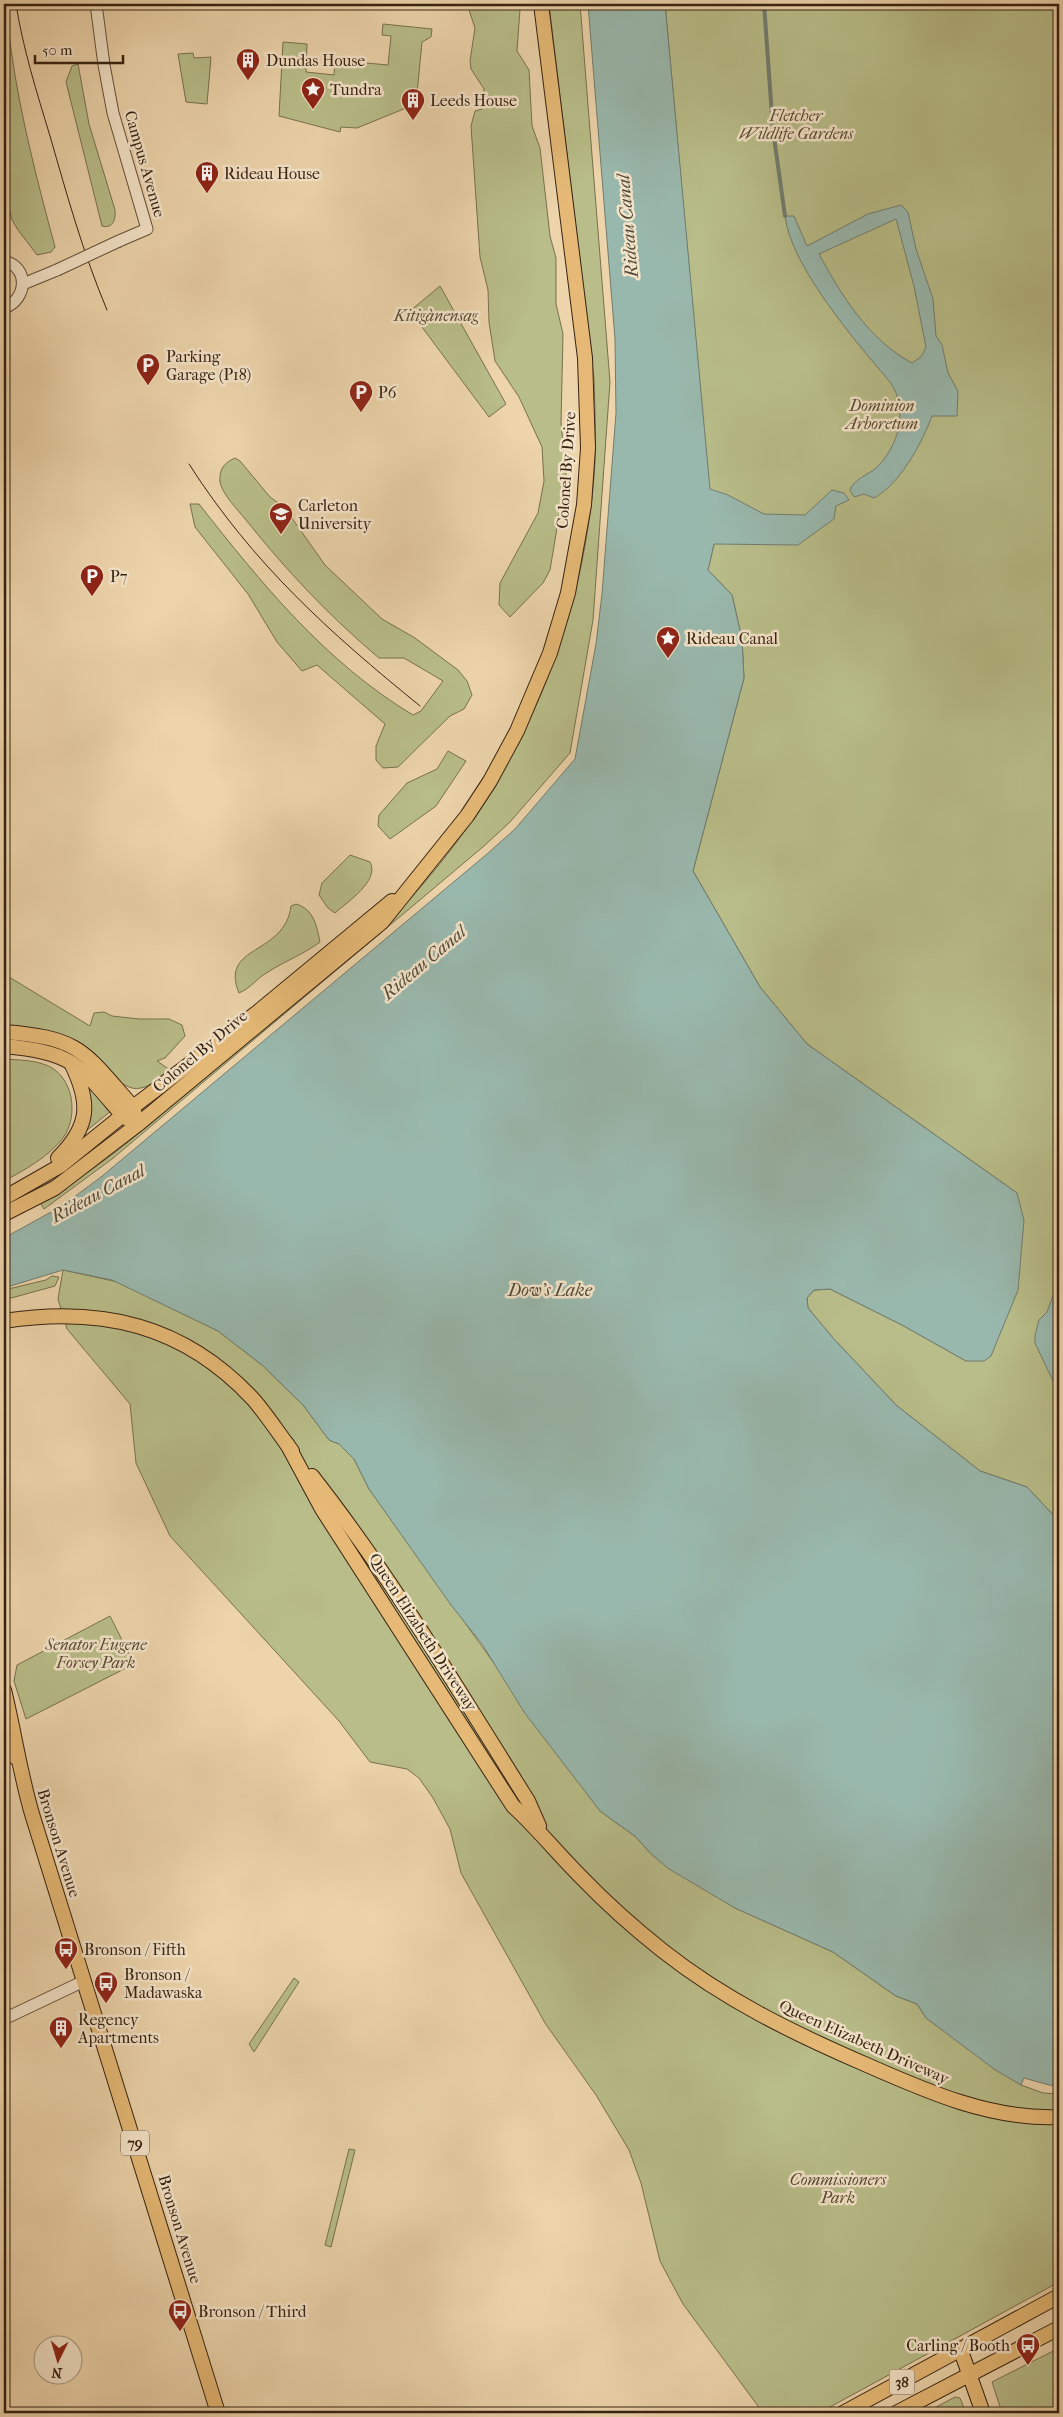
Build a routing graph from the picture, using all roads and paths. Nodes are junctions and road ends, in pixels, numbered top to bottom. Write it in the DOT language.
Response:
graph roads {
  1 [pos="96,4"];
  2 [pos="541,4"];
  3 [pos="5,259"];
  4 [pos="23,284"];
  5 [pos="4,308"];
  6 [pos="402,894"];
  7 [pos="4,1032"];
  8 [pos="4,1046"];
  9 [pos="70,1060"];
  10 [pos="128,1111"];
  11 [pos="138,1125"];
  12 [pos="30,1184"];
  13 [pos="4,1198"];
  14 [pos="4,1214"];
  15 [pos="4,1321"];
  16 [pos="4,1690"];
  17 [pos="4,1736"];
  18 [pos="19,1769"];
  19 [pos="84,1981"];
  20 [pos="4,2019"];
  21 [pos="1059,2117"];
  22 [pos="1059,2296"];
  23 [pos="1059,2328"];
  24 [pos="961,2351"];
  25 [pos="970,2373"];
  26 [pos="218,2413"];
  27 [pos="843,2413"];
  28 [pos="896,2413"];
  29 [pos="983,2413"];
  1 -- 4 [label="street, Campus Avenue, bridge"];
  2 -- 6 [label="main road, Colonel By Drive"];
  3 -- 4 [label="street"];
  4 -- 5 [label="street"];
  6 -- 10 [label="main road, Colonel By Drive"];
  6 -- 11 [label="main road, Colonel By Drive"];
  7 -- 10 [label="main road"];
  8 -- 9 [label="main road"];
  9 -- 10 [label="main road"];
  9 -- 12 [label="main road"];
  10 -- 11 [label="main road"];
  10 -- 12 [label="main road, Colonel By Drive"];
  11 -- 14 [label="main road, Colonel By Drive"];
  12 -- 13 [label="main road, Colonel By Drive"];
  15 -- 21 [label="main road, Queen Elizabeth Driveway"];
  16 -- 18 [label="main road, Bronson Avenue / 79"];
  17 -- 18 [label="main road, Bronson Avenue / 79"];
  18 -- 19 [label="main road, Bronson Avenue / 79"];
  19 -- 20 [label="street"];
  19 -- 26 [label="main road, Bronson Avenue / 79"];
  22 -- 24 [label="main road, 38"];
  23 -- 25 [label="main road, 38"];
  24 -- 25 [label="main road"];
  24 -- 27 [label="main road, 38"];
  25 -- 28 [label="main road, 38"];
  25 -- 29 [label="main road"];
}
